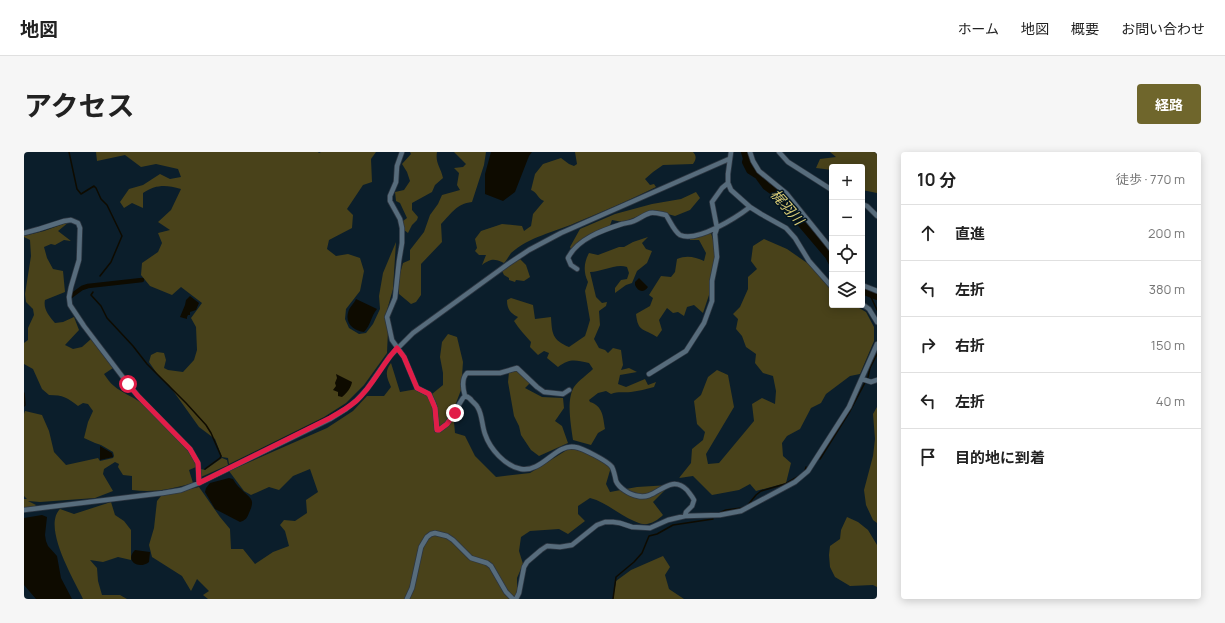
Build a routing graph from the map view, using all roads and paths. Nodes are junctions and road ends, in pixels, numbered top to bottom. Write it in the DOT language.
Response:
graph roads {
  1 [pos="402,152"];
  2 [pos="731,152"];
  3 [pos="750,152"];
  4 [pos="779,152"];
  5 [pos="729,159"];
  6 [pos="728,183"];
  7 [pos="829,188"];
  8 [pos="865,205"];
  9 [pos="750,207"];
  10 [pos="877,216"];
  11 [pos="717,228"];
  12 [pos="24,232"];
  13 [pos="829,246"];
  14 [pos="577,269"];
  15 [pos="829,284"];
  16 [pos="865,286"];
  17 [pos="877,291"];
  18 [pos="865,306"];
  19 [pos="877,322"];
  20 [pos="877,344"];
  21 [pos="397,348"];
  22 [pos="648,374"];
  23 [pos="865,380"];
  24 [pos="877,380"];
  25 [pos="569,390"];
  26 [pos="465,396"];
  27 [pos="199,483"];
  28 [pos="24,510"];
  29 [pos="685,516"];
  30 [pos="407,599"];
  31 [pos="513,599"];
  32 [pos="516,599"];
  1 -- 21 [label="street"];
  2 -- 5 [label="street"];
  3 -- 13 [label="street"];
  4 -- 7 [label="street"];
  5 -- 6 [label="street"];
  5 -- 21 [label="street"];
  6 -- 9 [label="street"];
  6 -- 11 [label="street"];
  8 -- 10 [label="street"];
  9 -- 11 [label="street"];
  9 -- 15 [label="street"];
  11 -- 14 [label="street"];
  11 -- 22 [label="street"];
  12 -- 27 [label="street"];
  16 -- 17 [label="street"];
  18 -- 19 [label="street"];
  20 -- 23 [label="street"];
  21 -- 26 [label="street"];
  21 -- 27 [label="street"];
  23 -- 24 [label="street"];
  23 -- 29 [label="street"];
  25 -- 26 [label="street"];
  26 -- 29 [label="street"];
  27 -- 28 [label="street"];
  29 -- 32 [label="street"];
  30 -- 31 [label="street"];
}
